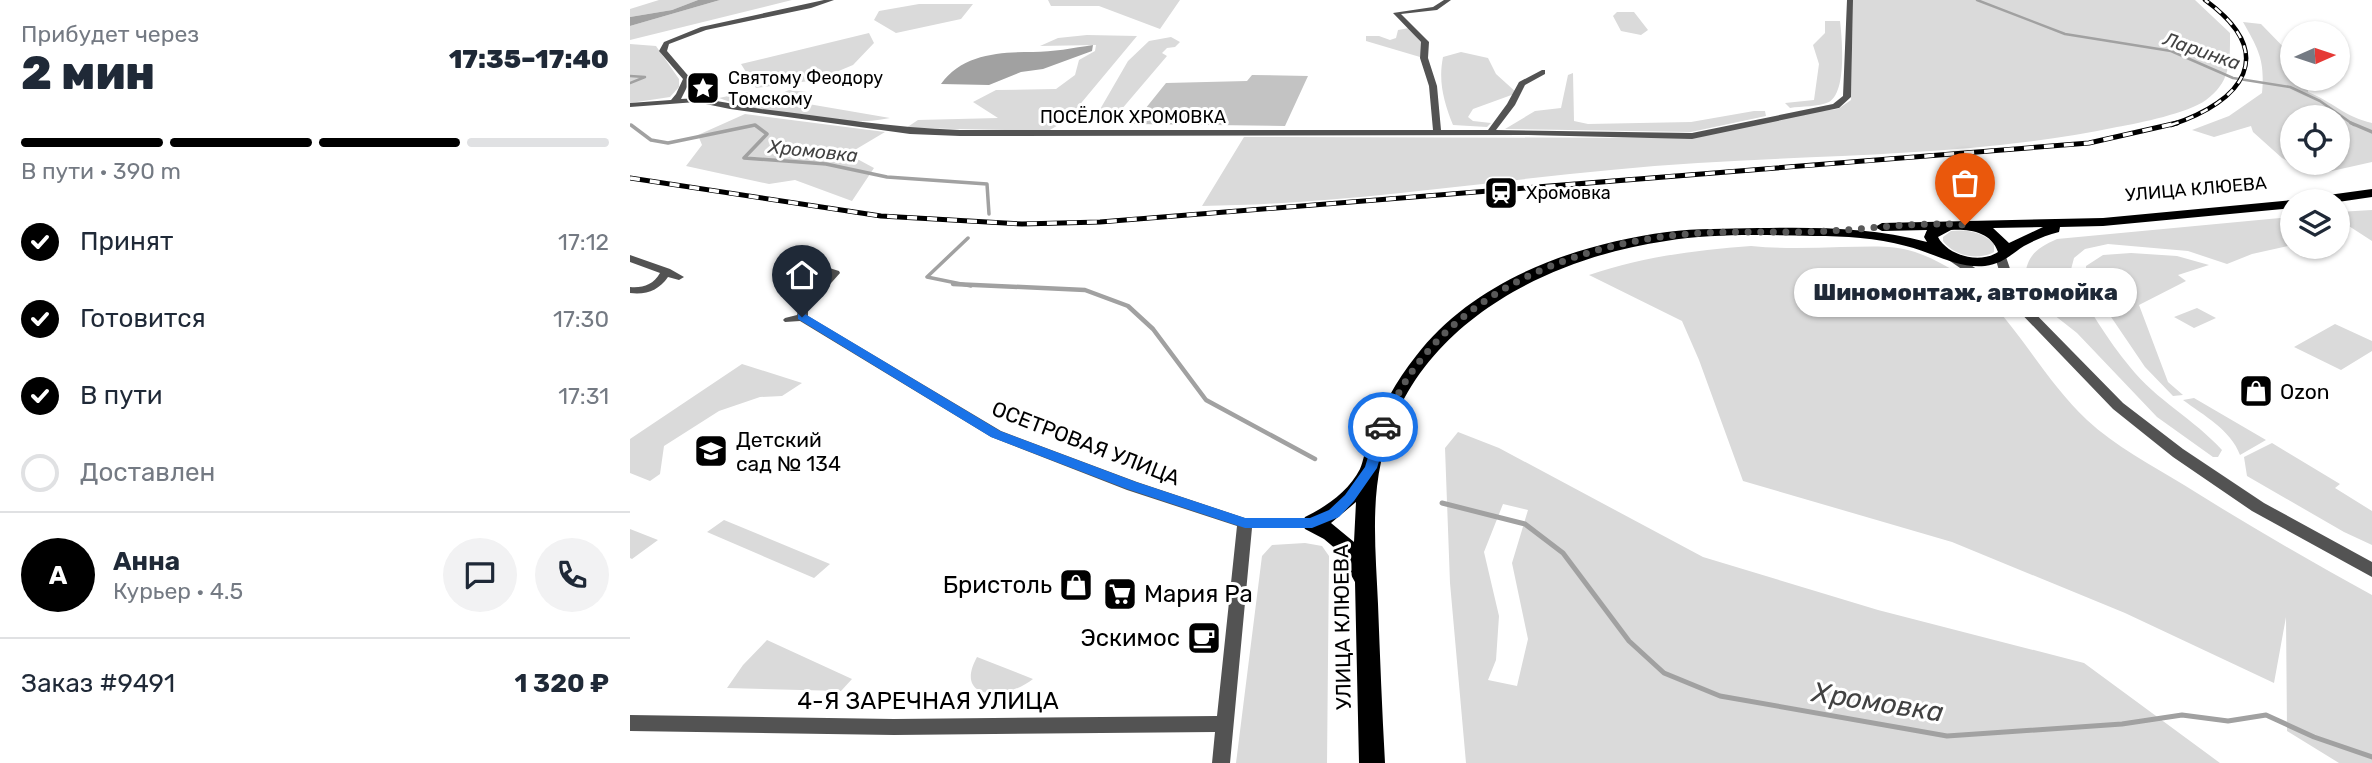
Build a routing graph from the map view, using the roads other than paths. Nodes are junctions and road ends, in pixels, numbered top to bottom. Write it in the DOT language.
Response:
graph roads {
  1 [pos="831,0"];
  2 [pos="1448,0"];
  3 [pos="1850,0"];
  4 [pos="1542,72"];
  5 [pos="673,102"];
  6 [pos="630,105"];
  7 [pos="1437,132"];
  8 [pos="1490,132"];
  9 [pos="2372,193"];
  10 [pos="2350,196"];
  11 [pos="2280,205"];
  12 [pos="2103,222"];
  13 [pos="1952,225"];
  14 [pos="1829,231"];
  15 [pos="1950,255"];
  16 [pos="2003,255"];
  17 [pos="630,258"];
  18 [pos="666,271"];
  19 [pos="679,277"];
  20 [pos="781,285"];
  21 [pos="630,290"];
  22 [pos="2015,300"];
  23 [pos="1371,468"];
  24 [pos="1245,523"];
  25 [pos="1312,523"];
  26 [pos="2372,570"];
  27 [pos="1366,581"];
  28 [pos="630,723"];
  29 [pos="1226,724"];
  30 [pos="1221,763"];
  31 [pos="1372,763"];
  1 -- 5 [label="street"];
  2 -- 7 [label="street"];
  3 -- 8 [label="street, ПОСЁЛОК ХРОМОВКА"];
  4 -- 8 [label="street"];
  5 -- 6 [label="street, ПОСЁЛОК ХРОМОВКА"];
  5 -- 7 [label="street, ПОСЁЛОК ХРОМОВКА"];
  7 -- 8 [label="street, ПОСЁЛОК ХРОМОВКА"];
  9 -- 10 [label="main road"];
  11 -- 12 [label="main road, УЛИЦА КЛЮЕВА"];
  12 -- 13 [label="main road, УЛИЦА КЛЮЕВА"];
  12 -- 16 [label="main road, УЛИЦА КЛЮЕВА"];
  13 -- 14 [label="main road, УЛИЦА КЛЮЕВА"];
  13 -- 15 [label="main road"];
  13 -- 16 [label="main road"];
  14 -- 15 [label="main road, УЛИЦА КЛЮЕВА"];
  14 -- 23 [label="main road, УЛИЦА КЛЮЕВА"];
  15 -- 16 [label="main road, УЛИЦА КЛЮЕВА"];
  15 -- 22 [label="street"];
  16 -- 22 [label="street"];
  17 -- 18 [label="street"];
  18 -- 19 [label="street"];
  18 -- 21 [label="street"];
  20 -- 24 [label="street, ОСЕТРОВАЯ УЛИЦА"];
  22 -- 26 [label="street"];
  23 -- 25 [label="main road"];
  23 -- 27 [label="main road, УЛИЦА КЛЮЕВА"];
  24 -- 25 [label="street, ОСЕТРОВАЯ УЛИЦА"];
  24 -- 29 [label="street"];
  25 -- 27 [label="main road"];
  27 -- 31 [label="main road, УЛИЦА КЛЮЕВА"];
  28 -- 29 [label="street, 4-Я ЗАРЕЧНАЯ УЛИЦА"];
  29 -- 30 [label="street"];
}
